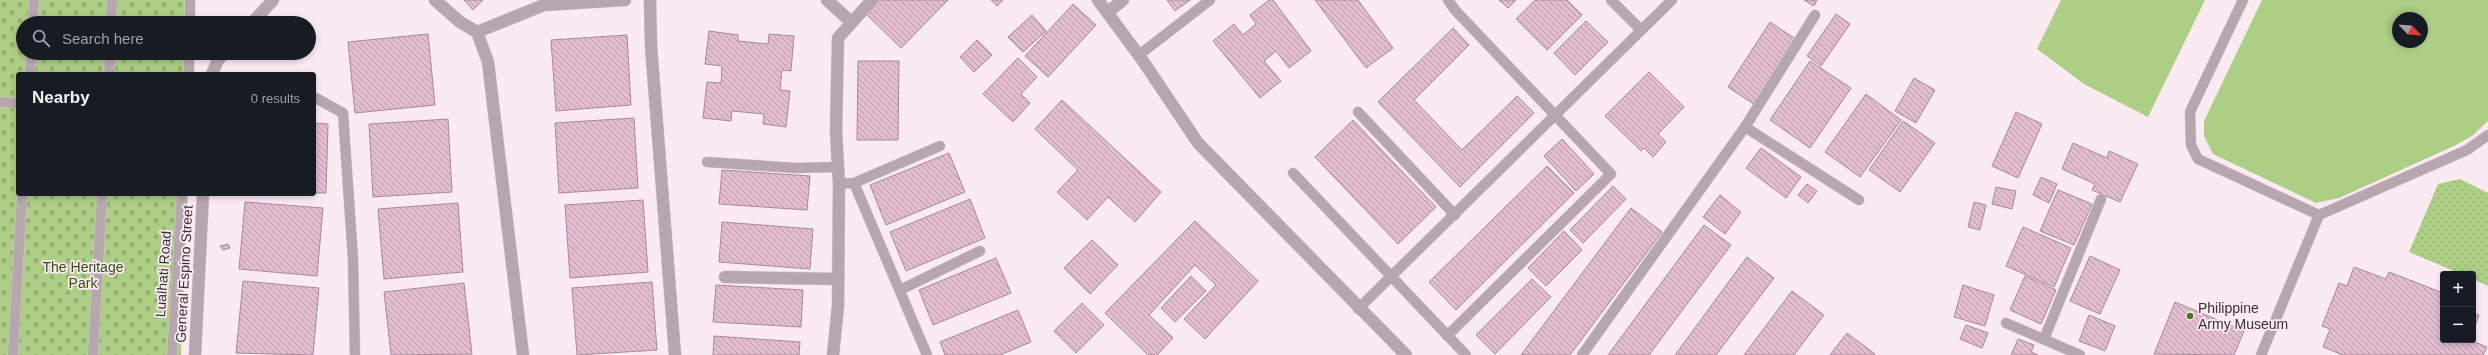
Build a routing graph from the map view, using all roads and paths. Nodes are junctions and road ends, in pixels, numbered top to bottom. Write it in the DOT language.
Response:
graph roads {
  1 [pos="34,0"];
  2 [pos="112,0"];
  3 [pos="190,0"];
  4 [pos="273,0"];
  5 [pos="435,0"];
  6 [pos="625,0"];
  7 [pos="650,0"];
  8 [pos="827,0"];
  9 [pos="872,0"];
  10 [pos="1098,0"];
  11 [pos="1122,0"];
  12 [pos="1210,0"];
  13 [pos="1448,0"];
  14 [pos="1611,0"];
  15 [pos="1672,0"];
  16 [pos="2243,0"];
  17 [pos="1108,12"];
  18 [pos="33,16"];
  19 [pos="111,16"];
  20 [pos="190,16"];
  21 [pos="258,16"];
  22 [pos="1815,16"];
  23 [pos="851,22"];
  24 [pos="1641,30"];
  25 [pos="477,32"];
  26 [pos="1139,55"];
  27 [pos="31,60"];
  28 [pos="110,60"];
  29 [pos="189,60"];
  30 [pos="218,60"];
  31 [pos="30,72"];
  32 [pos="109,72"];
  33 [pos="189,72"];
  34 [pos="213,72"];
  35 [pos="316,98"];
  36 [pos="0,102"];
  37 [pos="16,103"];
  38 [pos="1358,112"];
  39 [pos="1554,116"];
  40 [pos="1745,127"];
  41 [pos="2488,135"];
  42 [pos="940,146"];
  43 [pos="707,162"];
  44 [pos="837,167"];
  45 [pos="1293,173"];
  46 [pos="854,183"];
  47 [pos="839,184"];
  48 [pos="22,196"];
  49 [pos="102,196"];
  50 [pos="182,196"];
  51 [pos="203,196"];
  52 [pos="2101,199"];
  53 [pos="1859,200"];
  54 [pos="1455,215"];
  55 [pos="2319,215"];
  56 [pos="980,251"];
  57 [pos="1390,276"];
  58 [pos="725,277"];
  59 [pos="838,279"];
  60 [pos="900,290"];
  61 [pos="1358,309"];
  62 [pos="2006,322"];
  63 [pos="1447,336"];
  64 [pos="2044,339"];
  65 [pos="13,355"];
  66 [pos="93,355"];
  67 [pos="172,355"];
  68 [pos="195,355"];
  69 [pos="354,355"];
  70 [pos="523,355"];
  71 [pos="675,355"];
  72 [pos="833,355"];
  73 [pos="927,355"];
  74 [pos="1406,355"];
  75 [pos="1466,355"];
  76 [pos="1582,355"];
  77 [pos="2080,355"];
  78 [pos="2261,355"];
  1 -- 18 [label="lane"];
  2 -- 19 [label="lane"];
  3 -- 20 [label="lane"];
  4 -- 21 [label="street"];
  5 -- 25 [label="street"];
  6 -- 25 [label="street"];
  7 -- 71 [label="street"];
  8 -- 23 [label="street"];
  9 -- 23 [label="street"];
  10 -- 17 [label="street"];
  11 -- 17 [label="street"];
  12 -- 26 [label="lane"];
  13 -- 39 [label="lane"];
  14 -- 24 [label="lane"];
  15 -- 24 [label="lane"];
  16 -- 55 [label="lane"];
  17 -- 26 [label="street"];
  22 -- 40 [label="lane"];
  23 -- 44 [label="street"];
  24 -- 39 [label="lane"];
  25 -- 70 [label="street"];
  26 -- 61 [label="street"];
  27 -- 31 [label="lane"];
  28 -- 32 [label="lane"];
  29 -- 33 [label="lane"];
  30 -- 34 [label="street"];
  35 -- 69 [label="lane"];
  36 -- 37 [label="lane"];
  38 -- 54 [label="lane"];
  39 -- 54 [label="lane"];
  39 -- 63 [label="lane"];
  40 -- 53 [label="lane"];
  40 -- 76 [label="lane"];
  41 -- 55 [label="lane"];
  42 -- 46 [label="lane"];
  43 -- 44 [label="lane"];
  44 -- 47 [label="street"];
  45 -- 57 [label="lane"];
  46 -- 47 [label="lane"];
  46 -- 60 [label="lane"];
  47 -- 59 [label="street"];
  48 -- 65 [label="lane"];
  49 -- 66 [label="lane"];
  50 -- 67 [label="lane, Lualhati Road"];
  51 -- 68 [label="street, General Espino Street"];
  52 -- 64 [label="lane"];
  54 -- 57 [label="lane"];
  55 -- 78 [label="lane"];
  56 -- 60 [label="lane"];
  57 -- 61 [label="lane"];
  57 -- 63 [label="lane"];
  58 -- 59 [label="street"];
  59 -- 72 [label="street"];
  60 -- 73 [label="lane"];
  61 -- 74 [label="street"];
  62 -- 64 [label="lane"];
  63 -- 75 [label="lane"];
  64 -- 77 [label="lane"];
}
